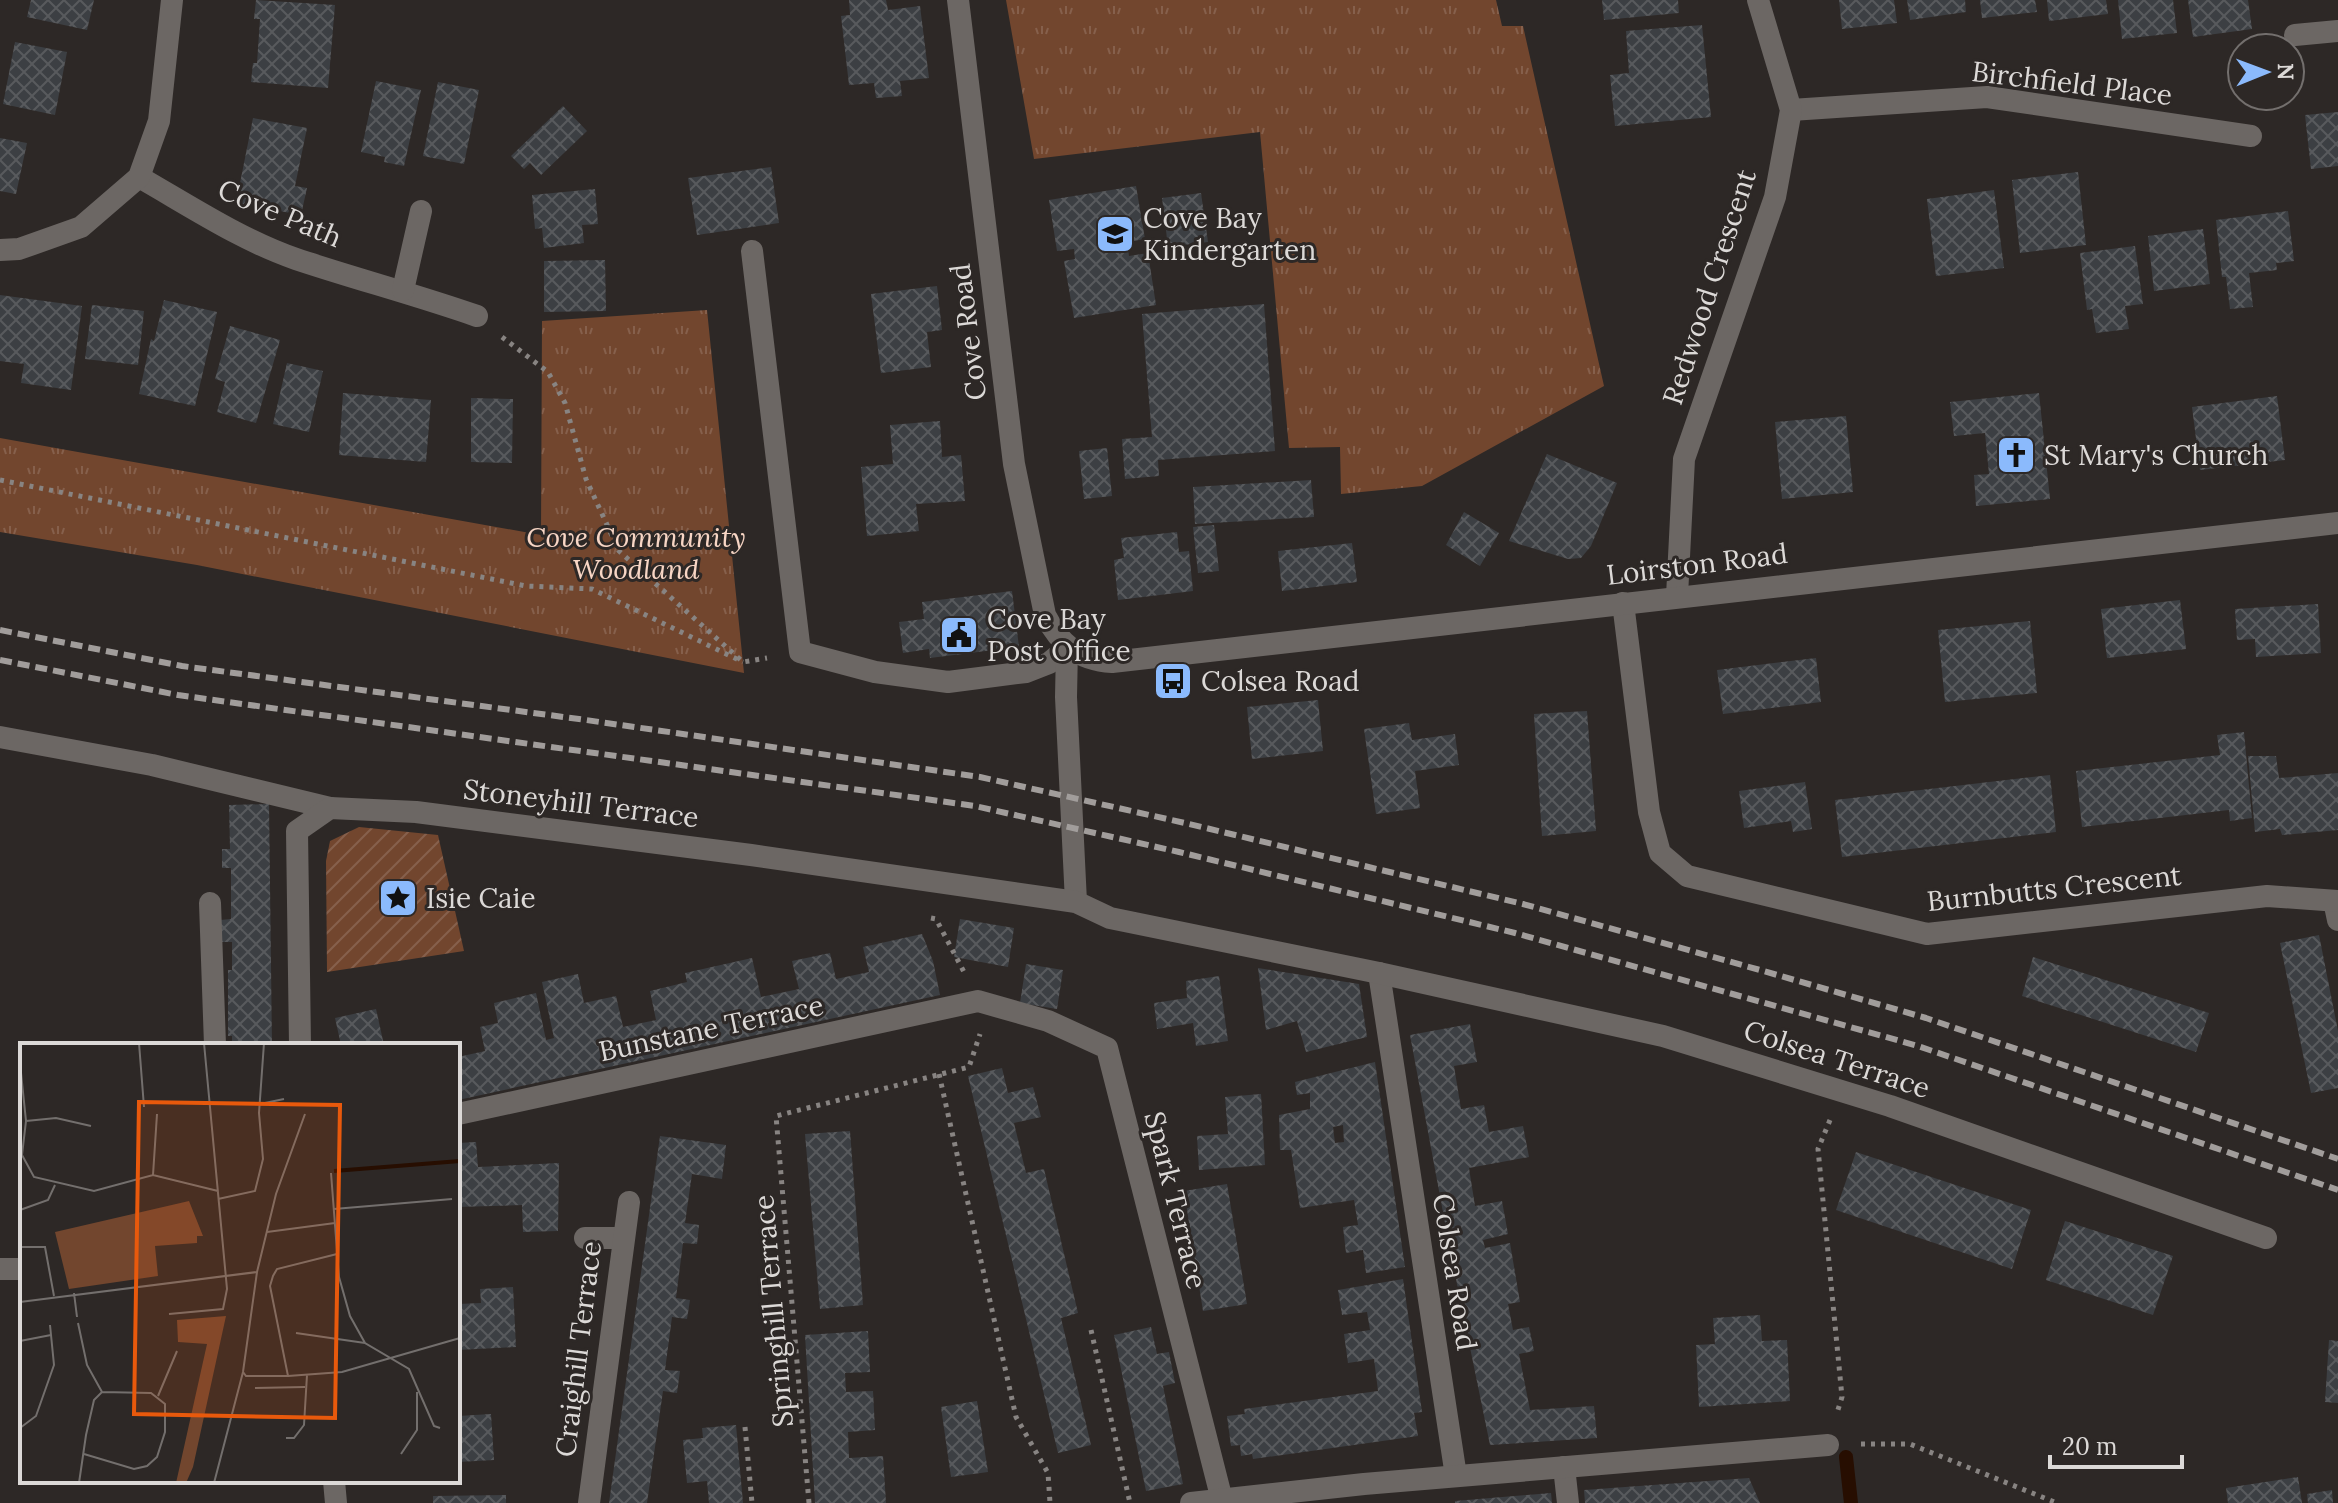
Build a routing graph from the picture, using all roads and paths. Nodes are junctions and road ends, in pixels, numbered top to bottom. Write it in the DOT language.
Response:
graph roads {
  1 [pos="172,0"];
  2 [pos="958,0"];
  3 [pos="1758,0"];
  4 [pos="2338,31"];
  5 [pos="2306,34"];
  6 [pos="1791,110"];
  7 [pos="2251,136"];
  8 [pos="139,177"];
  9 [pos="421,211"];
  10 [pos="0,250"];
  11 [pos="752,251"];
  12 [pos="403,290"];
  13 [pos="477,316"];
  14 [pos="0,480"];
  15 [pos="2338,523"];
  16 [pos="1677,596"];
  17 [pos="1623,603"];
  18 [pos="1067,648"];
  19 [pos="800,652"];
  20 [pos="743,662"];
  21 [pos="0,737"];
  22 [pos="330,808"];
  23 [pos="1076,902"];
  24 [pos="210,903"];
  25 [pos="2337,907"];
  26 [pos="921,916"];
  27 [pos="1379,973"];
  28 [pos="984,1002"];
  29 [pos="215,1043"];
  30 [pos="300,1043"];
  31 [pos="939,1074"];
  32 [pos="1842,1091"];
  33 [pos="460,1114"];
  34 [pos="629,1202"];
  35 [pos="585,1238"];
  36 [pos="623,1238"];
  37 [pos="2266,1238"];
  38 [pos="1091,1330"];
  39 [pos="745,1427"];
  40 [pos="1828,1445"];
  41 [pos="1564,1467"];
  42 [pos="1456,1476"];
  43 [pos="334,1483"];
  44 [pos="1222,1500"];
  45 [pos="336,1503"];
  46 [pos="589,1503"];
  47 [pos="752,1503"];
  48 [pos="809,1503"];
  49 [pos="1050,1503"];
  50 [pos="1130,1503"];
  51 [pos="1191,1503"];
  52 [pos="1568,1503"];
  53 [pos="2057,1503"];
  1 -- 8 [label="street"];
  2 -- 18 [label="street, Cove Road"];
  3 -- 6 [label="street, Redwood Crescent"];
  4 -- 5 [label="street"];
  6 -- 7 [label="street, Birchfield Place"];
  6 -- 16 [label="street, Redwood Crescent"];
  8 -- 10 [label="street"];
  8 -- 12 [label="street, Cove Path"];
  9 -- 12 [label="street"];
  11 -- 19 [label="street"];
  12 -- 13 [label="street, Cove Path"];
  13 -- 20 [label="path"];
  14 -- 20 [label="path"];
  15 -- 16 [label="street, Loirston Road"];
  16 -- 17 [label="street, Loirston Road"];
  17 -- 18 [label="street, Loirston Road"];
  17 -- 25 [label="street, Burnbutts Crescent"];
  18 -- 19 [label="street"];
  18 -- 23 [label="street"];
  19 -- 20 [label="path"];
  21 -- 22 [label="street, Stoneyhill Terrace"];
  22 -- 23 [label="street, Stoneyhill Terrace"];
  22 -- 30 [label="street"];
  23 -- 27 [label="street"];
  24 -- 29 [label="street"];
  26 -- 28 [label="path"];
  27 -- 32 [label="street, Colsea Terrace"];
  27 -- 42 [label="street, Colsea Road"];
  28 -- 31 [label="path"];
  28 -- 33 [label="street, Bunstane Terrace"];
  28 -- 44 [label="street, Spark Terrace"];
  31 -- 48 [label="path, Springhill Terrace"];
  31 -- 49 [label="path"];
  32 -- 37 [label="street, Colsea Terrace"];
  32 -- 40 [label="path"];
  34 -- 36 [label="street, Craighill Terrace"];
  35 -- 36 [label="street"];
  36 -- 46 [label="street, Craighill Terrace"];
  38 -- 50 [label="path"];
  39 -- 47 [label="path, Springhill Terrace"];
  40 -- 41 [label="street"];
  40 -- 53 [label="path"];
  41 -- 42 [label="street"];
  41 -- 52 [label="street"];
  42 -- 44 [label="street"];
  43 -- 45 [label="street"];
  44 -- 51 [label="street"];
}
